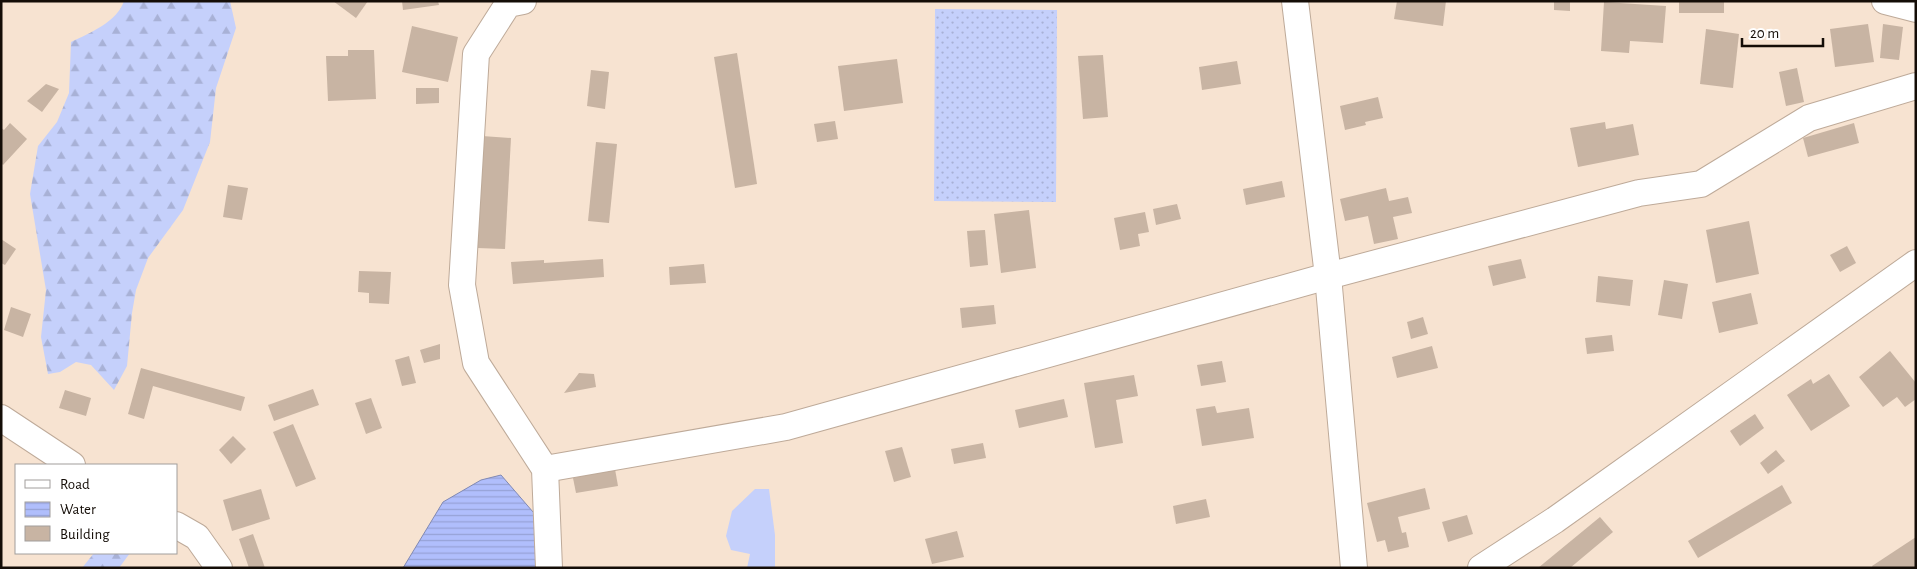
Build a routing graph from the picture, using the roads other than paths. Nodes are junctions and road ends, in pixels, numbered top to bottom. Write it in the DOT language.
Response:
graph roads {
  1 [pos="523,1"];
  2 [pos="1295,1"];
  3 [pos="1885,1"];
  4 [pos="1916,9"];
  5 [pos="1916,86"];
  6 [pos="1916,263"];
  7 [pos="1328,276"];
  8 [pos="1,418"];
  9 [pos="70,464"];
  10 [pos="545,469"];
  11 [pos="178,527"];
  12 [pos="218,568"];
  13 [pos="549,568"];
  14 [pos="1354,568"];
  15 [pos="1481,568"];
  1 -- 10 [label="street"];
  2 -- 7 [label="street"];
  3 -- 4 [label="street"];
  5 -- 7 [label="street"];
  6 -- 15 [label="street"];
  7 -- 10 [label="street"];
  7 -- 14 [label="street"];
  8 -- 9 [label="street"];
  10 -- 13 [label="street"];
  11 -- 12 [label="street"];
}
